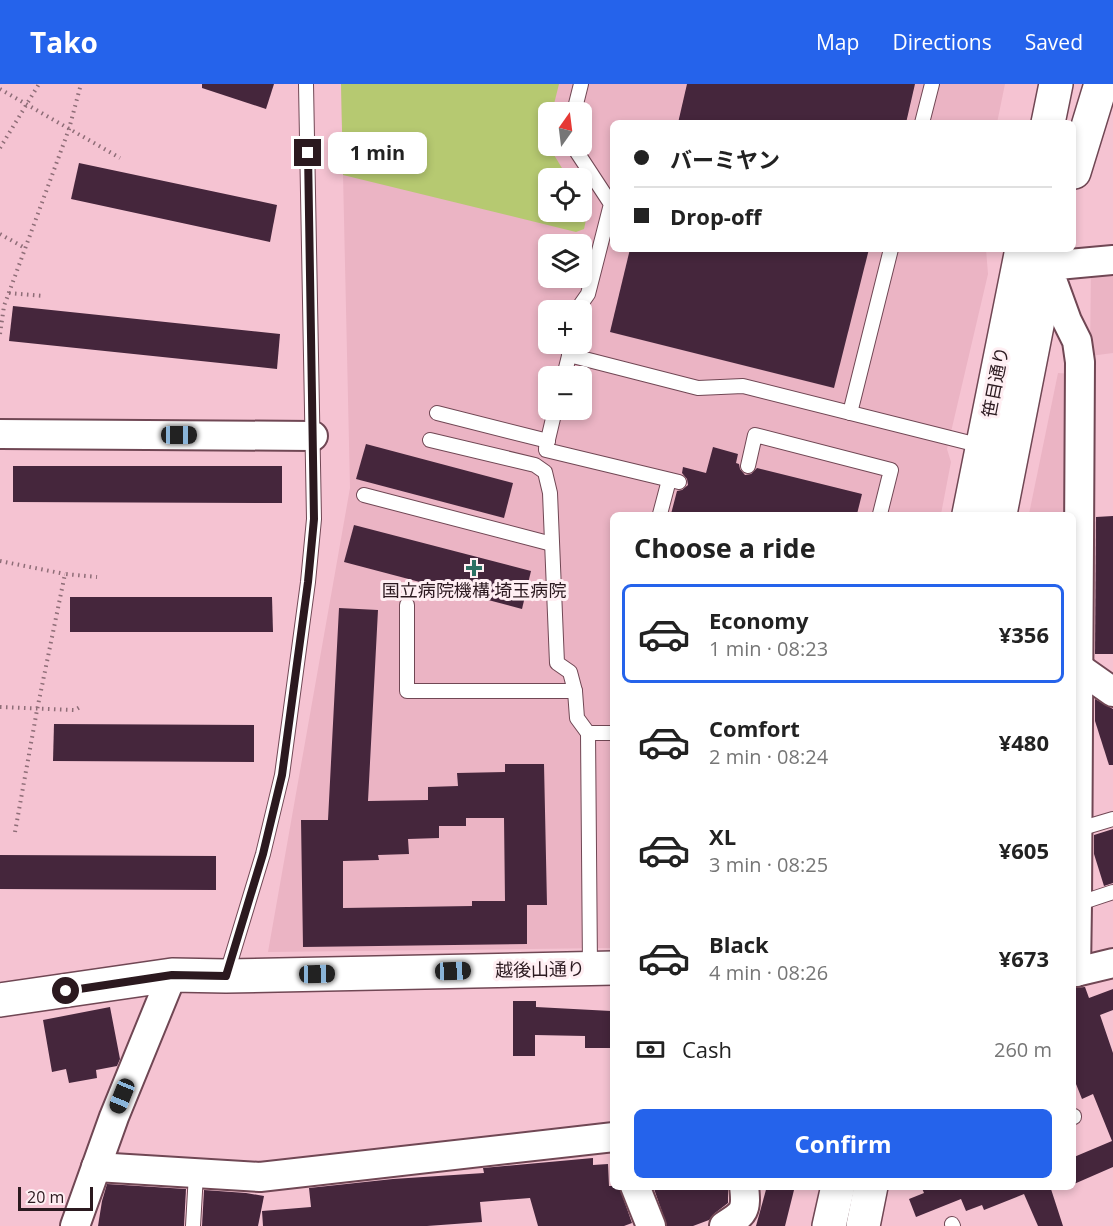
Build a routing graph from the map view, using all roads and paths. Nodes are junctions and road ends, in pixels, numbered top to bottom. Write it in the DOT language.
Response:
graph roads {
  1 [pos="39,84"];
  2 [pos="81,84"];
  3 [pos="306,84"];
  4 [pos="581,84"];
  5 [pos="932,84"];
  6 [pos="1033,84"];
  7 [pos="1056,84"];
  8 [pos="1085,84"];
  9 [pos="1101,84"];
  10 [pos="0,89"];
  11 [pos="576,102"];
  12 [pos="27,105"];
  13 [pos="923,120"];
  14 [pos="1027,120"];
  15 [pos="1049,120"];
  16 [pos="69,129"];
  17 [pos="1076,136"];
  18 [pos="0,148"];
  19 [pos="579,156"];
  20 [pos="120,158"];
  21 [pos="1076,165"];
  22 [pos="0,234"];
  23 [pos="26,248"];
  24 [pos="890,252"];
  25 [pos="1017,252"];
  26 [pos="1040,255"];
  27 [pos="1113,260"];
  28 [pos="1014,289"];
  29 [pos="9,293"];
  30 [pos="44,296"];
  31 [pos="585,300"];
  32 [pos="0,334"];
  33 [pos="586,354"];
  34 [pos="437,413"];
  35 [pos="850,413"];
  36 [pos="553,420"];
  37 [pos="0,434"];
  38 [pos="313,436"];
  39 [pos="430,440"];
  40 [pos="547,445"];
  41 [pos="982,446"];
  42 [pos="748,466"];
  43 [pos="545,472"];
  44 [pos="364,495"];
  45 [pos="661,512"];
  46 [pos="880,512"];
  47 [pos="969,512"];
  48 [pos="1000,512"];
  49 [pos="552,544"];
  50 [pos="0,561"];
  51 [pos="65,574"];
  52 [pos="97,578"];
  53 [pos="407,605"];
  54 [pos="1079,668"];
  55 [pos="575,691"];
  56 [pos="1113,692"];
  57 [pos="0,707"];
  58 [pos="80,707"];
  59 [pos="37,710"];
  60 [pos="610,733"];
  61 [pos="588,734"];
  62 [pos="1113,819"];
  63 [pos="1076,830"];
  64 [pos="15,832"];
  65 [pos="1113,892"];
  66 [pos="1077,904"];
  67 [pos="1076,938"];
  68 [pos="1113,963"];
  69 [pos="602,968"];
  70 [pos="1076,972"];
  71 [pos="172,975"];
  72 [pos="226,976"];
  73 [pos="0,1000"];
  74 [pos="610,1137"];
  75 [pos="96,1167"];
  76 [pos="196,1174"];
  77 [pos="637,1190"];
  78 [pos="744,1190"];
  79 [pos="836,1190"];
  80 [pos="870,1190"];
  81 [pos="75,1226"];
  82 [pos="193,1226"];
  83 [pos="651,1226"];
  84 [pos="723,1226"];
  85 [pos="830,1226"];
  86 [pos="863,1226"];
  1 -- 12 [label="path"];
  2 -- 16 [label="path"];
  3 -- 38 [label="lane"];
  4 -- 11 [label="lane"];
  5 -- 13 [label="lane"];
  6 -- 14 [label="main road"];
  7 -- 15 [label="main road"];
  8 -- 17 [label="main road"];
  9 -- 21 [label="main road"];
  10 -- 12 [label="path"];
  12 -- 16 [label="path"];
  12 -- 18 [label="path"];
  16 -- 20 [label="path"];
  16 -- 23 [label="path"];
  19 -- 31 [label="lane"];
  22 -- 23 [label="path"];
  23 -- 29 [label="path"];
  24 -- 35 [label="lane"];
  25 -- 28 [label="main road"];
  26 -- 27 [label="street"];
  26 -- 28 [label="main road, 笹目通り"];
  26 -- 48 [label="main road, 笹目通り"];
  26 -- 54 [label="street"];
  28 -- 41 [label="main road, 笹目通り"];
  29 -- 30 [label="path"];
  29 -- 32 [label="path"];
  33 -- 35 [label="lane"];
  34 -- 40 [label="lane"];
  35 -- 41 [label="lane"];
  36 -- 40 [label="lane"];
  37 -- 38 [label="street"];
  38 -- 72 [label="lane"];
  39 -- 43 [label="lane"];
  40 -- 43 [label="lane"];
  40 -- 45 [label="lane"];
  41 -- 47 [label="main road, 笹目通り"];
  42 -- 46 [label="lane"];
  43 -- 49 [label="lane"];
  44 -- 49 [label="lane"];
  49 -- 55 [label="lane"];
  50 -- 51 [label="path"];
  51 -- 52 [label="path"];
  51 -- 59 [label="path"];
  53 -- 55 [label="lane"];
  54 -- 56 [label="street"];
  54 -- 63 [label="street"];
  55 -- 61 [label="lane"];
  57 -- 59 [label="path"];
  58 -- 59 [label="path"];
  59 -- 64 [label="path"];
  60 -- 61 [label="lane"];
  61 -- 69 [label="lane"];
  62 -- 63 [label="lane"];
  63 -- 66 [label="street"];
  65 -- 66 [label="lane"];
  66 -- 67 [label="street"];
  68 -- 70 [label="street"];
  69 -- 72 [label="main road, 越後山通り"];
  71 -- 72 [label="main road, 越後山通り"];
  71 -- 73 [label="main road, 越後山通り"];
  71 -- 75 [label="street"];
  74 -- 76 [label="street"];
  75 -- 76 [label="street"];
  75 -- 81 [label="street"];
  76 -- 82 [label="lane"];
  77 -- 83 [label="street"];
  78 -- 84 [label="street"];
  79 -- 85 [label="main road"];
  80 -- 86 [label="main road"];
}
